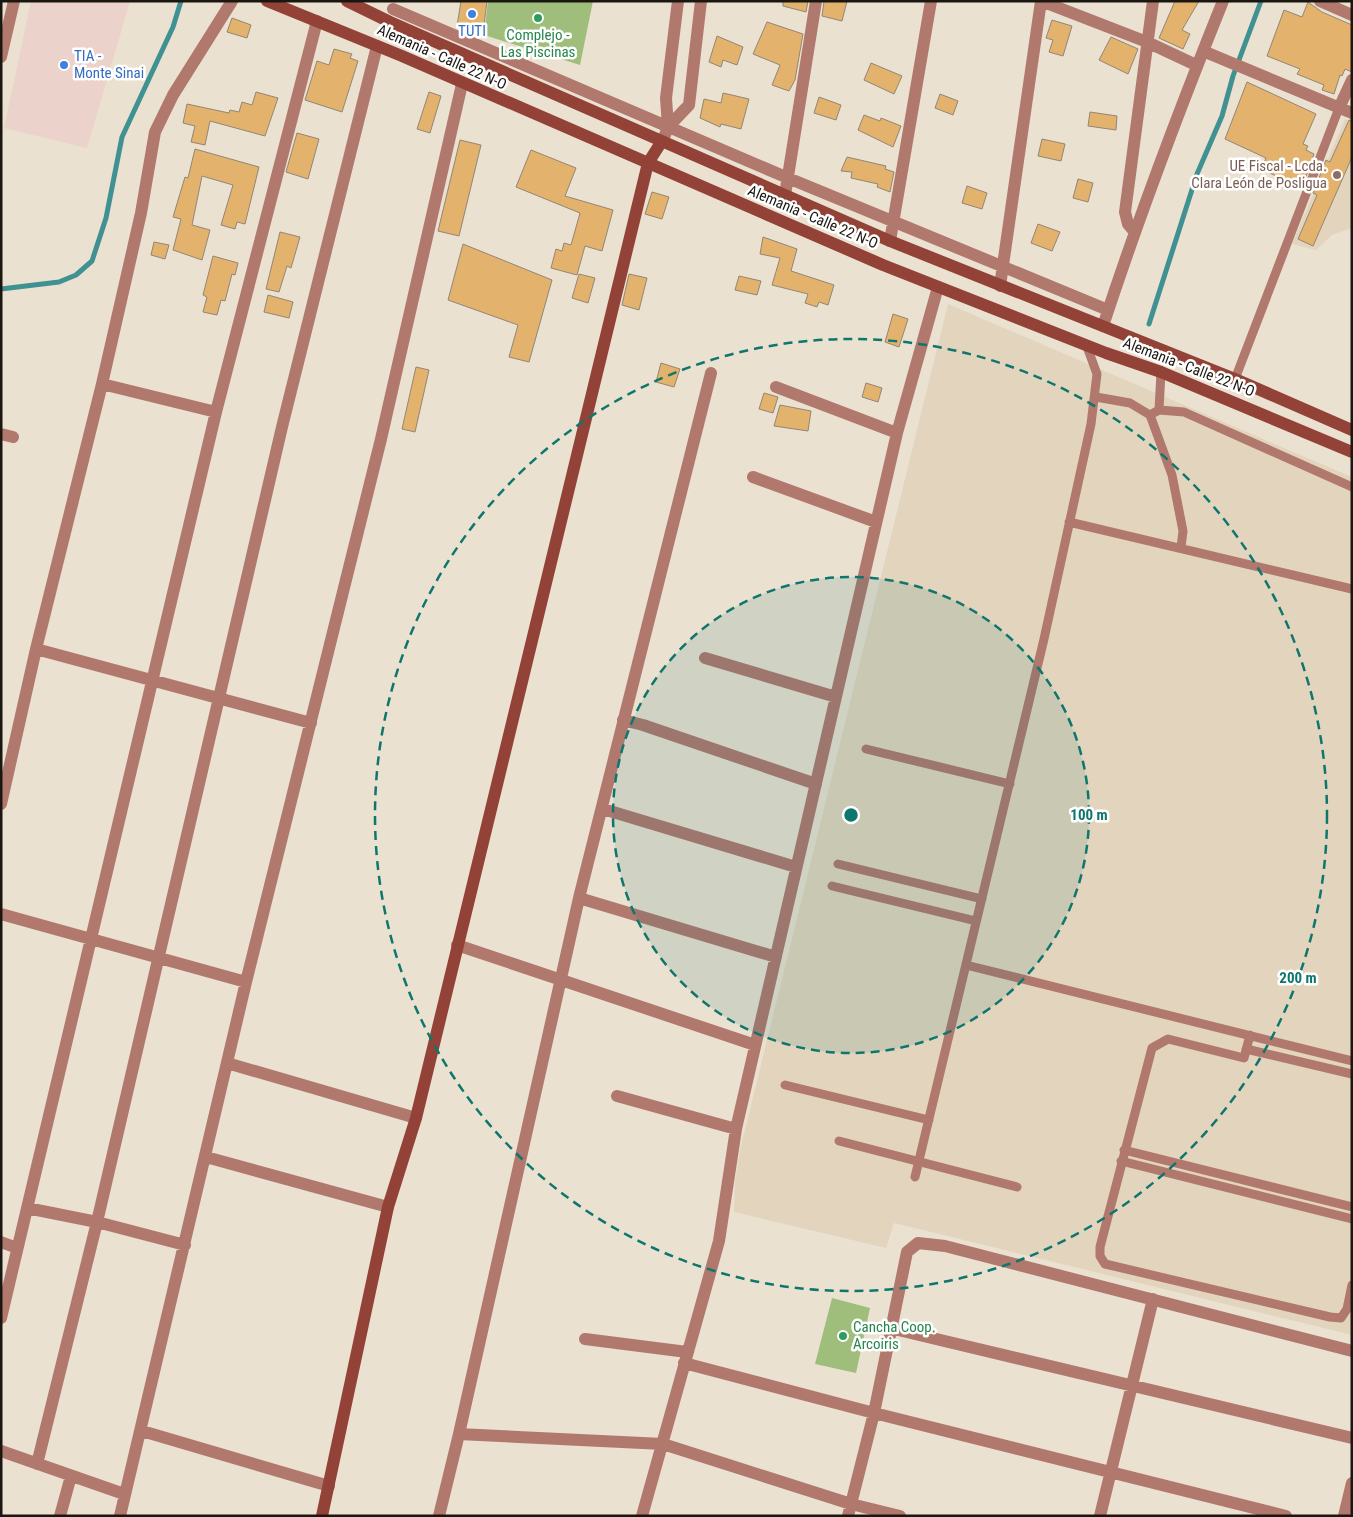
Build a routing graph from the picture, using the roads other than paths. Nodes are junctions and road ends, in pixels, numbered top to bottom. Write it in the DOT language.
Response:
graph roads {
  1 [pos="14,1"];
  2 [pos="232,1"];
  3 [pos="267,1"];
  4 [pos="348,1"];
  5 [pos="678,1"];
  6 [pos="701,1"];
  7 [pos="816,1"];
  8 [pos="931,1"];
  9 [pos="1041,1"];
  10 [pos="1153,1"];
  11 [pos="1222,1"];
  12 [pos="1320,1"];
  13 [pos="394,5"];
  14 [pos="1352,15"];
  15 [pos="317,20"];
  16 [pos="390,22"];
  17 [pos="1147,42"];
  18 [pos="377,46"];
  19 [pos="1202,51"];
  20 [pos="1,57"];
  21 [pos="1196,65"];
  22 [pos="1352,80"];
  23 [pos="462,84"];
  24 [pos="1340,108"];
  25 [pos="1352,113"];
  26 [pos="668,127"];
  27 [pos="662,141"];
  28 [pos="648,164"];
  29 [pos="788,178"];
  30 [pos="785,195"];
  31 [pos="894,223"];
  32 [pos="1134,232"];
  33 [pos="890,241"];
  34 [pos="1003,268"];
  35 [pos="1000,286"];
  36 [pos="938,287"];
  37 [pos="1108,310"];
  38 [pos="1103,326"];
  39 [pos="1086,344"];
  40 [pos="1161,372"];
  41 [pos="711,373"];
  42 [pos="1235,379"];
  43 [pos="102,384"];
  44 [pos="776,387"];
  45 [pos="1096,397"];
  46 [pos="1159,410"];
  47 [pos="216,412"];
  48 [pos="1150,416"];
  49 [pos="1352,430"];
  50 [pos="897,433"];
  51 [pos="1352,452"];
  52 [pos="754,478"];
  53 [pos="1352,487"];
  54 [pos="876,522"];
  55 [pos="1069,522"];
  56 [pos="1181,547"];
  57 [pos="1352,589"];
  58 [pos="36,649"];
  59 [pos="705,658"];
  60 [pos="153,679"];
  61 [pos="219,697"];
  62 [pos="836,697"];
  63 [pos="623,720"];
  64 [pos="311,723"];
  65 [pos="866,749"];
  66 [pos="816,784"];
  67 [pos="1010,784"];
  68 [pos="1,804"];
  69 [pos="603,809"];
  70 [pos="838,864"];
  71 [pos="796,867"];
  72 [pos="832,886"];
  73 [pos="579,898"];
  74 [pos="982,898"];
  75 [pos="1,914"];
  76 [pos="976,922"];
  77 [pos="92,939"];
  78 [pos="457,945"];
  79 [pos="776,957"];
  80 [pos="157,958"];
  81 [pos="966,965"];
  82 [pos="560,979"];
  83 [pos="246,982"];
  84 [pos="1250,1035"];
  85 [pos="755,1045"];
  86 [pos="1246,1049"];
  87 [pos="1352,1061"];
  88 [pos="228,1063"];
  89 [pos="1352,1074"];
  90 [pos="785,1085"];
  91 [pos="617,1096"];
  92 [pos="416,1118"];
  93 [pos="930,1120"];
  94 [pos="736,1129"];
  95 [pos="839,1141"];
  96 [pos="1124,1150"];
  97 [pos="206,1157"];
  98 [pos="919,1161"];
  99 [pos="1121,1161"];
  100 [pos="915,1177"];
  101 [pos="1017,1187"];
  102 [pos="388,1207"];
  103 [pos="1352,1207"];
  104 [pos="27,1208"];
  105 [pos="1352,1219"];
  106 [pos="97,1222"];
  107 [pos="1,1242"];
  108 [pos="185,1245"];
  109 [pos="17,1248"];
  110 [pos="1352,1285"];
  111 [pos="1153,1299"];
  112 [pos="1,1318"];
  113 [pos="890,1328"];
  114 [pos="585,1339"];
  115 [pos="1352,1351"];
  116 [pos="686,1358"];
  117 [pos="1131,1386"];
  118 [pos="874,1413"];
  119 [pos="142,1431"];
  120 [pos="459,1434"];
  121 [pos="1352,1438"];
  122 [pos="663,1444"];
  123 [pos="1,1450"];
  124 [pos="37,1464"];
  125 [pos="1110,1472"];
  126 [pos="70,1476"];
  127 [pos="1352,1485"];
  128 [pos="329,1486"];
  129 [pos="124,1494"];
  130 [pos="850,1510"];
  131 [pos="60,1516"];
  132 [pos="120,1516"];
  133 [pos="322,1516"];
  134 [pos="439,1516"];
  135 [pos="642,1516"];
  136 [pos="900,1516"];
  137 [pos="1100,1516"];
  138 [pos="1286,1516"];
  139 [pos="1344,1516"];
  1 -- 20 [label="street"];
  2 -- 43 [label="street"];
  3 -- 15 [label="street, Alemania - Calle 22 N-O"];
  4 -- 16 [label="street, Alemania - Calle 22 N-O"];
  5 -- 26 [label="street"];
  6 -- 26 [label="street"];
  7 -- 29 [label="street"];
  8 -- 31 [label="street"];
  9 -- 17 [label="street"];
  9 -- 34 [label="street"];
  10 -- 17 [label="street"];
  11 -- 19 [label="street"];
  12 -- 14 [label="street"];
  13 -- 16 [label="street"];
  13 -- 26 [label="street"];
  15 -- 18 [label="street, Alemania - Calle 22 N-O"];
  15 -- 47 [label="street"];
  16 -- 27 [label="street, Alemania - Calle 22 N-O"];
  17 -- 21 [label="street"];
  17 -- 32 [label="street"];
  18 -- 23 [label="street, Alemania - Calle 22 N-O"];
  18 -- 61 [label="street"];
  19 -- 21 [label="street"];
  19 -- 24 [label="street"];
  21 -- 32 [label="street"];
  22 -- 24 [label="street"];
  23 -- 28 [label="street, Alemania - Calle 22 N-O"];
  23 -- 64 [label="street"];
  24 -- 25 [label="street"];
  24 -- 42 [label="lane"];
  26 -- 27 [label="street"];
  26 -- 29 [label="street"];
  27 -- 28 [label="street"];
  27 -- 30 [label="street, Alemania - Calle 22 N-O"];
  28 -- 36 [label="street, Alemania - Calle 22 N-O"];
  28 -- 78 [label="street"];
  29 -- 30 [label="street"];
  29 -- 31 [label="street"];
  30 -- 33 [label="street, Alemania - Calle 22 N-O"];
  31 -- 33 [label="street"];
  31 -- 34 [label="street"];
  32 -- 37 [label="street"];
  33 -- 35 [label="street, Alemania - Calle 22 N-O"];
  34 -- 35 [label="street"];
  34 -- 37 [label="street"];
  35 -- 38 [label="street, Alemania - Calle 22 N-O"];
  36 -- 39 [label="street, Alemania - Calle 22 N-O"];
  36 -- 50 [label="street"];
  37 -- 38 [label="street"];
  38 -- 42 [label="street, Alemania - Calle 22 N-O"];
  39 -- 40 [label="street, Alemania - Calle 22 N-O"];
  39 -- 45 [label="lane"];
  40 -- 46 [label="lane"];
  40 -- 51 [label="street, Alemania - Calle 22 N-O"];
  41 -- 63 [label="street"];
  42 -- 49 [label="street, Alemania - Calle 22 N-O"];
  43 -- 47 [label="street"];
  43 -- 58 [label="street"];
  44 -- 50 [label="street"];
  45 -- 48 [label="lane"];
  45 -- 55 [label="lane"];
  46 -- 48 [label="lane"];
  46 -- 53 [label="lane"];
  47 -- 60 [label="street"];
  48 -- 56 [label="lane"];
  50 -- 54 [label="street"];
  52 -- 54 [label="street"];
  54 -- 62 [label="street"];
  55 -- 56 [label="lane"];
  55 -- 67 [label="lane"];
  56 -- 57 [label="lane"];
  58 -- 60 [label="street"];
  58 -- 68 [label="street"];
  59 -- 62 [label="street"];
  60 -- 61 [label="street"];
  60 -- 77 [label="street"];
  61 -- 64 [label="street"];
  61 -- 80 [label="street"];
  62 -- 66 [label="street"];
  63 -- 66 [label="street"];
  63 -- 69 [label="street"];
  64 -- 83 [label="street"];
  65 -- 67 [label="lane"];
  66 -- 71 [label="street"];
  67 -- 74 [label="lane"];
  69 -- 71 [label="street"];
  69 -- 73 [label="street"];
  70 -- 74 [label="lane"];
  71 -- 79 [label="street"];
  72 -- 76 [label="lane"];
  73 -- 79 [label="street"];
  73 -- 82 [label="street"];
  74 -- 76 [label="lane"];
  75 -- 77 [label="street"];
  76 -- 81 [label="lane"];
  77 -- 80 [label="street"];
  77 -- 104 [label="street"];
  78 -- 82 [label="street"];
  78 -- 92 [label="street"];
  79 -- 85 [label="street"];
  80 -- 83 [label="street"];
  80 -- 106 [label="street"];
  81 -- 84 [label="lane"];
  81 -- 93 [label="lane"];
  82 -- 85 [label="street"];
  82 -- 120 [label="street"];
  83 -- 88 [label="street"];
  84 -- 86 [label="lane"];
  84 -- 87 [label="lane"];
  85 -- 94 [label="street"];
  86 -- 89 [label="lane"];
  86 -- 96 [label="lane"];
  88 -- 92 [label="street"];
  88 -- 97 [label="street"];
  90 -- 93 [label="lane"];
  91 -- 94 [label="street"];
  92 -- 102 [label="street"];
  93 -- 98 [label="lane"];
  94 -- 116 [label="street"];
  95 -- 98 [label="lane"];
  96 -- 99 [label="lane"];
  96 -- 103 [label="lane"];
  97 -- 102 [label="street"];
  97 -- 108 [label="street"];
  98 -- 100 [label="lane"];
  98 -- 101 [label="lane"];
  99 -- 105 [label="lane"];
  99 -- 110 [label="lane"];
  102 -- 128 [label="street"];
  104 -- 106 [label="street"];
  104 -- 109 [label="street"];
  106 -- 108 [label="street"];
  106 -- 124 [label="street"];
  107 -- 109 [label="street"];
  108 -- 119 [label="street"];
  109 -- 112 [label="street"];
  111 -- 113 [label="street"];
  111 -- 115 [label="street"];
  111 -- 117 [label="street"];
  113 -- 117 [label="street"];
  113 -- 118 [label="street"];
  114 -- 116 [label="street"];
  116 -- 118 [label="street"];
  116 -- 122 [label="street"];
  117 -- 121 [label="street"];
  117 -- 125 [label="street"];
  118 -- 125 [label="street"];
  118 -- 130 [label="street"];
  119 -- 128 [label="street"];
  119 -- 129 [label="street"];
  120 -- 122 [label="street"];
  120 -- 134 [label="street"];
  122 -- 130 [label="street"];
  122 -- 135 [label="street"];
  123 -- 124 [label="street"];
  124 -- 126 [label="street"];
  125 -- 137 [label="street"];
  125 -- 138 [label="street"];
  126 -- 129 [label="street"];
  126 -- 131 [label="street"];
  127 -- 139 [label="street"];
  128 -- 133 [label="street"];
  129 -- 132 [label="street"];
  130 -- 136 [label="street"];
}
